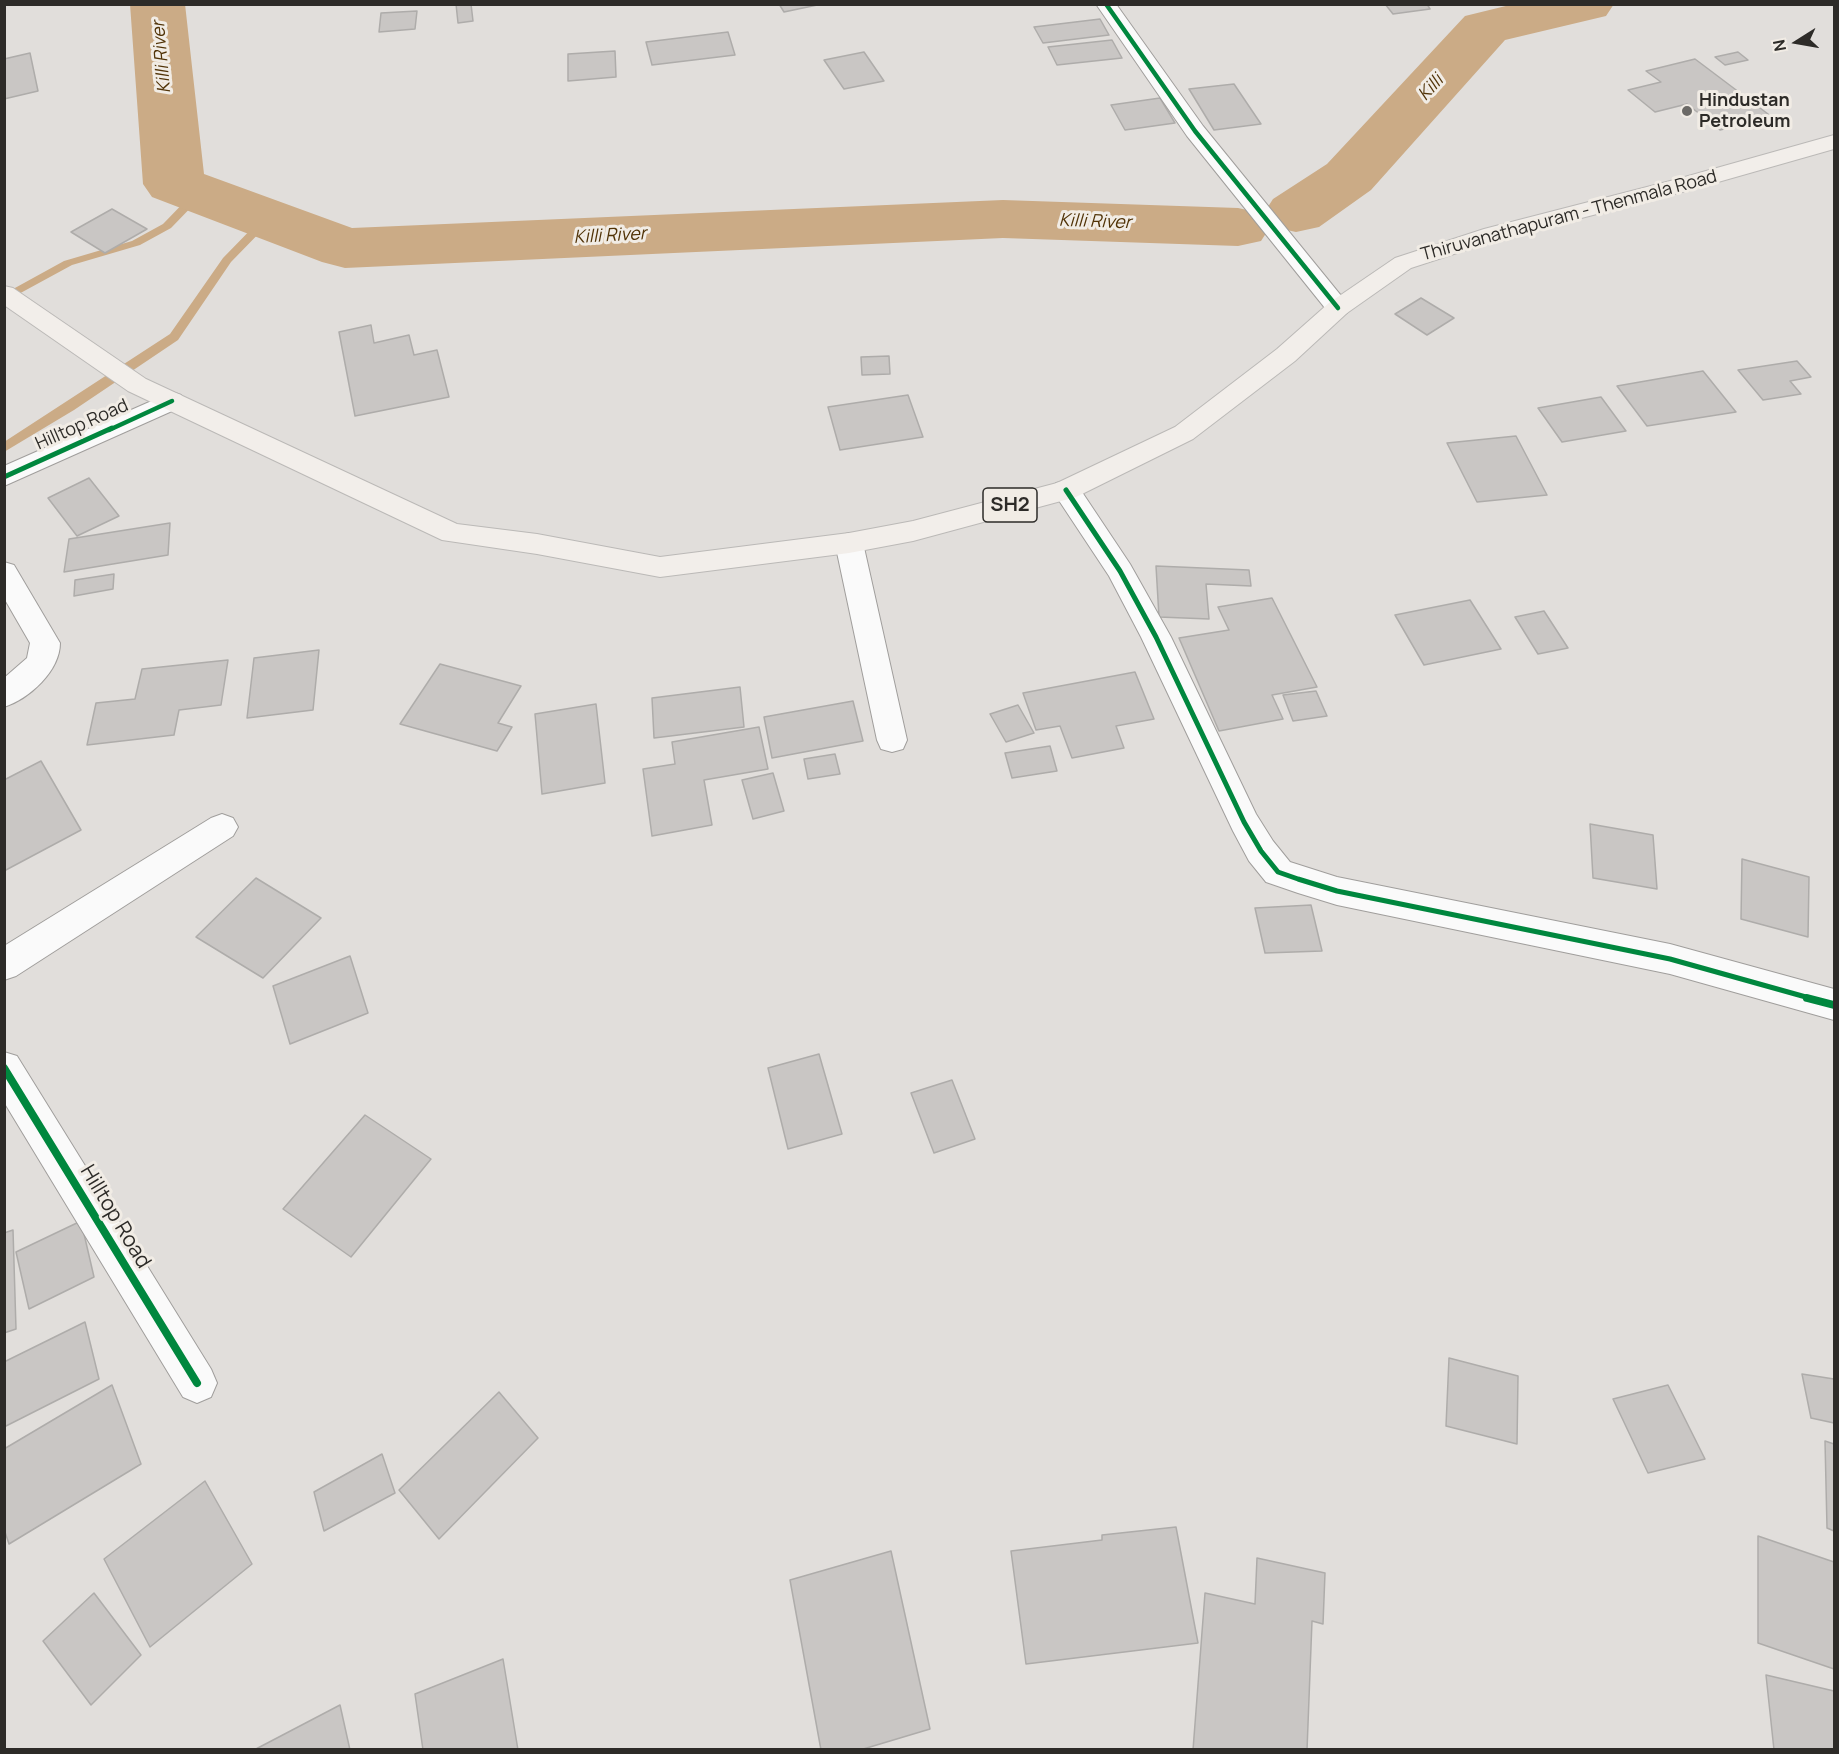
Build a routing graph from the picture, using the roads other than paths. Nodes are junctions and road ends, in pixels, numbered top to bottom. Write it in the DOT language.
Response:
graph roads {
  1 [pos="1106,4"];
  2 [pos="1834,142"];
  3 [pos="4,293"];
  4 [pos="1338,308"];
  5 [pos="172,401"];
  6 [pos="4,477"];
  7 [pos="1066,490"];
  8 [pos="849,543"];
  9 [pos="4,572"];
  10 [pos="4,694"];
  11 [pos="892,741"];
  12 [pos="222,827"];
  13 [pos="4,965"];
  14 [pos="1834,1005"];
  15 [pos="4,1068"];
  16 [pos="197,1383"];
  1 -- 4 [label="street"];
  2 -- 4 [label="main road, Thiruvanathapuram - Thenmala Road / SH2"];
  3 -- 5 [label="main road, Thiruvanathapuram - Thenmala Road / SH2"];
  4 -- 7 [label="main road, Thiruvanathapuram - Thenmala Road / SH2"];
  5 -- 6 [label="street, Hilltop Road"];
  5 -- 8 [label="main road, Thiruvanathapuram - Thenmala Road / SH2"];
  7 -- 8 [label="main road, Thiruvanathapuram - Thenmala Road / SH2"];
  7 -- 14 [label="street"];
  8 -- 11 [label="street"];
  9 -- 10 [label="street"];
  12 -- 13 [label="street"];
  15 -- 16 [label="street, Hilltop Road"];
}
